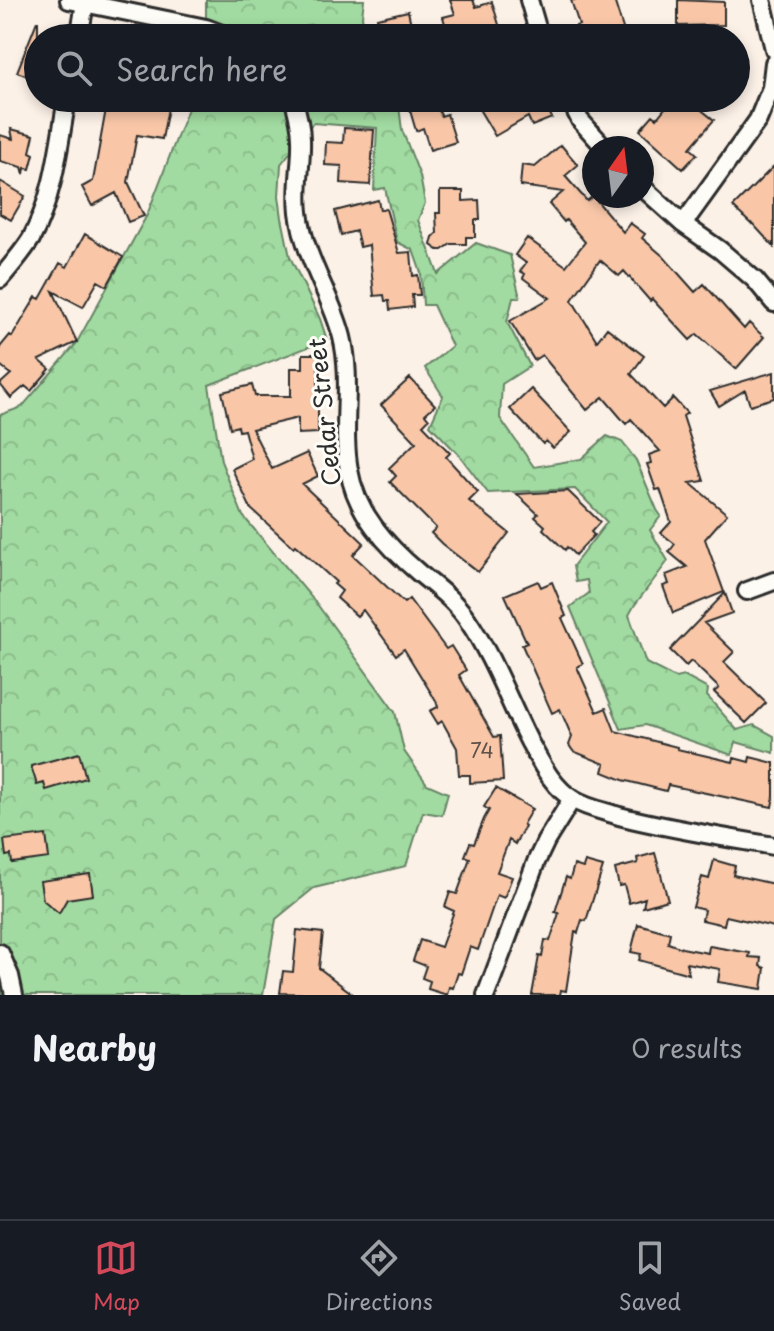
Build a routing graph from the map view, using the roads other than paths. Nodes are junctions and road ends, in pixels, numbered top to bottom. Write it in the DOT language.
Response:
graph roads {
  1 [pos="529,0"];
  2 [pos="762,0"];
  3 [pos="77,2"];
  4 [pos="107,4"];
  5 [pos="78,24"];
  6 [pos="190,24"];
  7 [pos="536,24"];
  8 [pos="774,49"];
  9 [pos="774,63"];
  10 [pos="64,112"];
  11 [pos="297,112"];
  12 [pos="576,112"];
  13 [pos="594,136"];
  14 [pos="654,198"];
  15 [pos="683,224"];
  16 [pos="0,279"];
  17 [pos="774,303"];
  18 [pos="774,581"];
  19 [pos="747,591"];
  20 [pos="572,799"];
  21 [pos="774,846"];
  22 [pos="0,953"];
  23 [pos="14,995"];
  24 [pos="486,995"];
  1 -- 7 [label="street"];
  2 -- 8 [label="street"];
  3 -- 4 [label="street"];
  3 -- 5 [label="street"];
  4 -- 6 [label="street"];
  9 -- 15 [label="street"];
  10 -- 16 [label="street"];
  11 -- 20 [label="street, Cedar Street"];
  12 -- 13 [label="street"];
  14 -- 15 [label="street"];
  15 -- 17 [label="street"];
  18 -- 19 [label="street"];
  20 -- 21 [label="street"];
  20 -- 24 [label="street"];
  22 -- 23 [label="street"];
}
